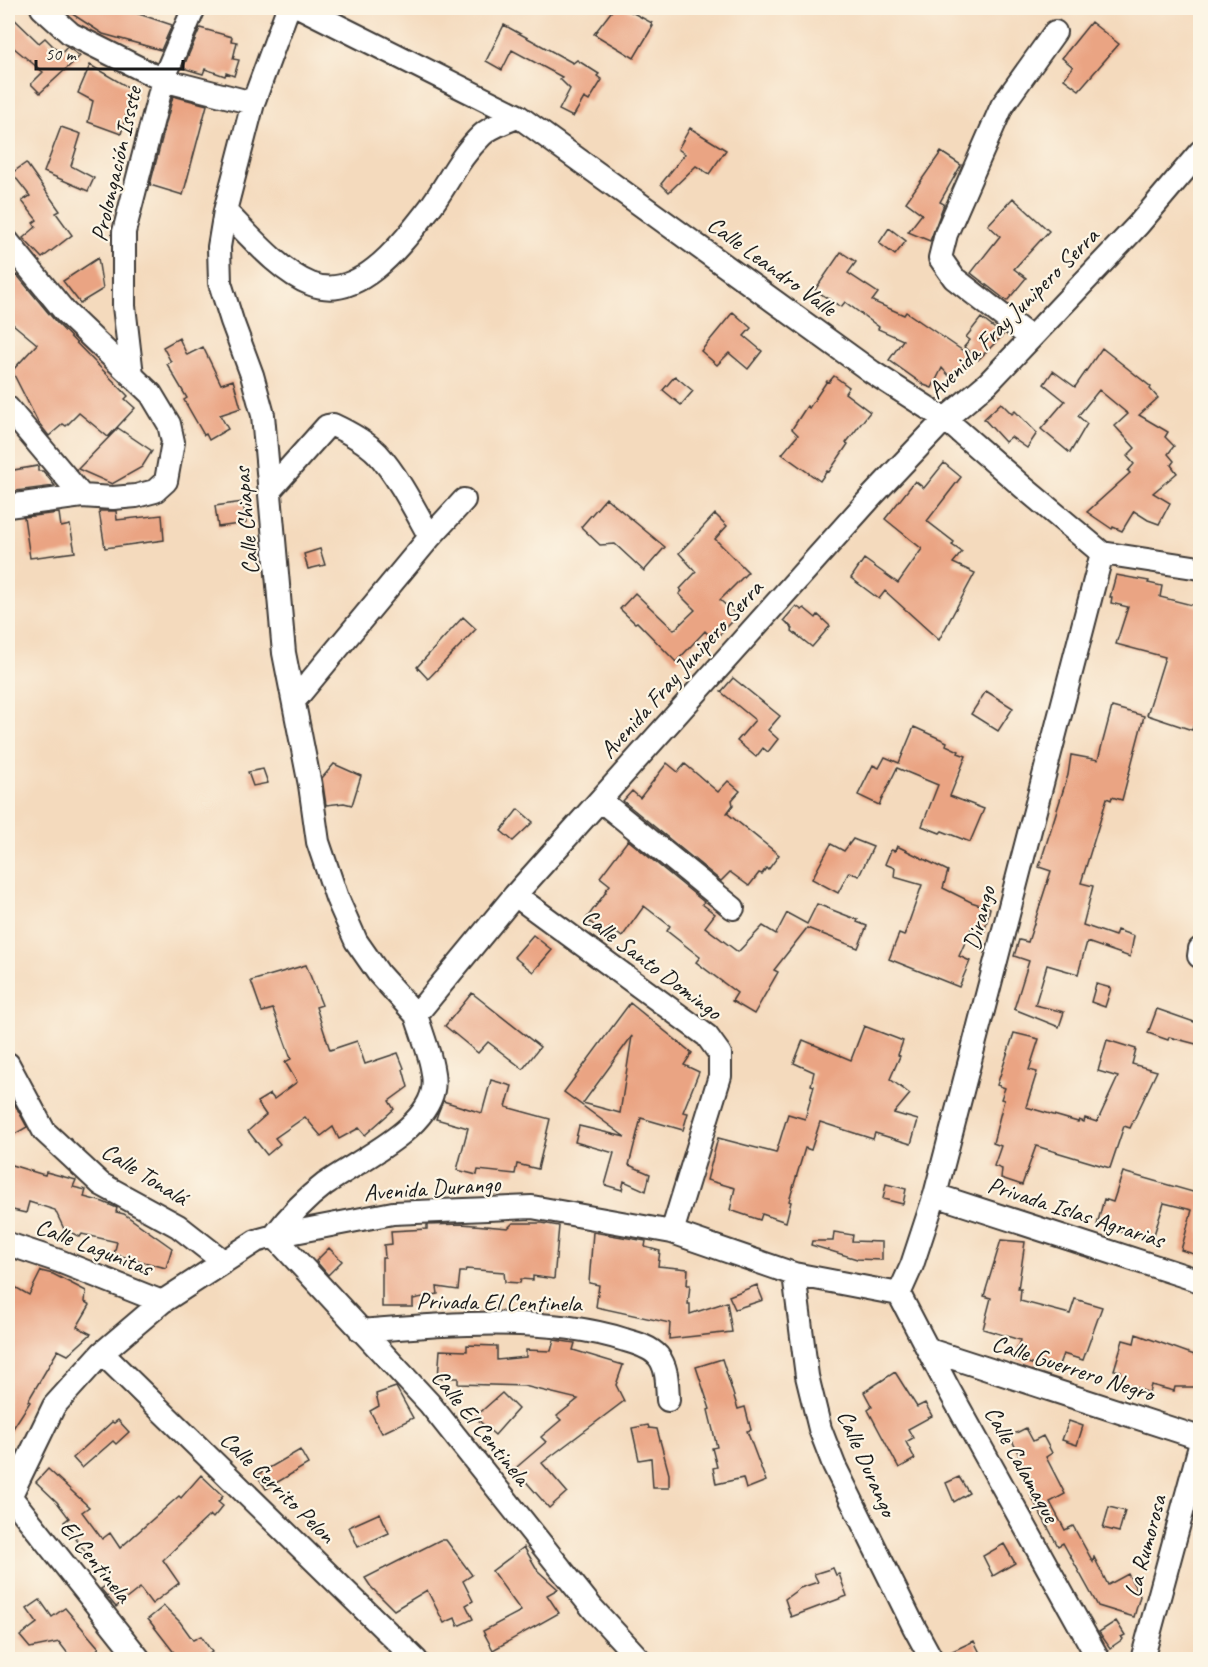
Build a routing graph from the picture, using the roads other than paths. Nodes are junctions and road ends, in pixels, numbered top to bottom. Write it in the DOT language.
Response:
graph roads {
  1 [pos="42,8"];
  2 [pos="194,8"];
  3 [pos="288,8"];
  4 [pos="302,8"];
  5 [pos="1055,32"];
  6 [pos="163,80"];
  7 [pos="253,103"];
  8 [pos="518,116"];
  9 [pos="1200,152"];
  10 [pos="225,212"];
  11 [pos="8,242"];
  12 [pos="1031,338"];
  13 [pos="132,375"];
  14 [pos="8,408"];
  15 [pos="945,419"];
  16 [pos="271,489"];
  17 [pos="82,496"];
  18 [pos="464,500"];
  19 [pos="8,506"];
  20 [pos="430,537"];
  21 [pos="1102,553"];
  22 [pos="1200,568"];
  23 [pos="294,701"];
  24 [pos="600,800"];
  25 [pos="515,895"];
  26 [pos="733,908"];
  27 [pos="416,1015"];
  28 [pos="8,1064"];
  29 [pos="935,1195"];
  30 [pos="672,1232"];
  31 [pos="274,1236"];
  32 [pos="8,1244"];
  33 [pos="224,1262"];
  34 [pos="794,1274"];
  35 [pos="1200,1281"];
  36 [pos="900,1294"];
  37 [pos="162,1302"];
  38 [pos="361,1331"];
  39 [pos="929,1350"];
  40 [pos="102,1353"];
  41 [pos="668,1400"];
  42 [pos="1200,1438"];
  43 [pos="1200,1446"];
  44 [pos="9,1499"];
  45 [pos="140,1659"];
  46 [pos="416,1659"];
  47 [pos="640,1659"];
  48 [pos="932,1659"];
  49 [pos="1099,1659"];
  50 [pos="1142,1659"];
  1 -- 6 [label="street"];
  2 -- 6 [label="street, Prolongación Issste"];
  3 -- 7 [label="street, Calle Chiapas"];
  4 -- 8 [label="street, Calle Leandro Valle"];
  5 -- 12 [label="street"];
  6 -- 7 [label="street"];
  6 -- 13 [label="street, Prolongación Issste"];
  7 -- 10 [label="street, Calle Chiapas"];
  8 -- 10 [label="street"];
  8 -- 15 [label="street, Calle Leandro Valle"];
  9 -- 12 [label="street, Avenida Fray Junipero Serra"];
  10 -- 16 [label="street, Calle Chiapas"];
  11 -- 13 [label="street"];
  12 -- 15 [label="street, Avenida Fray Junipero Serra"];
  13 -- 17 [label="street"];
  14 -- 17 [label="street"];
  15 -- 21 [label="street, Calle Leandro Valle"];
  15 -- 24 [label="street, Avenida Fray Junipero Serra"];
  16 -- 20 [label="street"];
  16 -- 23 [label="street, Calle Chiapas"];
  17 -- 19 [label="street"];
  18 -- 20 [label="street"];
  20 -- 23 [label="street"];
  21 -- 22 [label="street"];
  21 -- 29 [label="street, Dirango"];
  23 -- 27 [label="street, Calle Chiapas"];
  24 -- 25 [label="street, Avenida Fray Junipero Serra"];
  24 -- 26 [label="street"];
  25 -- 27 [label="street, Avenida Fray Junipero Serra"];
  25 -- 30 [label="street, Calle Santo Domingo"];
  27 -- 31 [label="street"];
  28 -- 33 [label="street, Calle Tonalá"];
  29 -- 35 [label="street, Privada Islas Agrarias"];
  29 -- 36 [label="street, Dirango"];
  30 -- 31 [label="street, Avenida Durango"];
  30 -- 34 [label="street, Avenida Durango"];
  31 -- 33 [label="street, Avenida Durango"];
  31 -- 38 [label="street, Calle El Centinela"];
  32 -- 37 [label="street, Calle Lagunitas"];
  33 -- 37 [label="street, Avenida Durango"];
  34 -- 36 [label="street, Avenida Durango"];
  34 -- 48 [label="street, Calle Durango"];
  36 -- 39 [label="street, Calle Calamaque"];
  37 -- 40 [label="street, Avenida Durango"];
  38 -- 41 [label="street, Privada El Centinela"];
  38 -- 47 [label="street, Calle El Centinela"];
  39 -- 42 [label="street, Calle Guerrero Negro"];
  39 -- 49 [label="street, Calle Calamaque"];
  40 -- 44 [label="street, Avenida Durango"];
  40 -- 46 [label="street, Calle Cerrito Pelon"];
  43 -- 50 [label="street, La Rumorosa"];
  44 -- 45 [label="street, El Centinela"];
}
